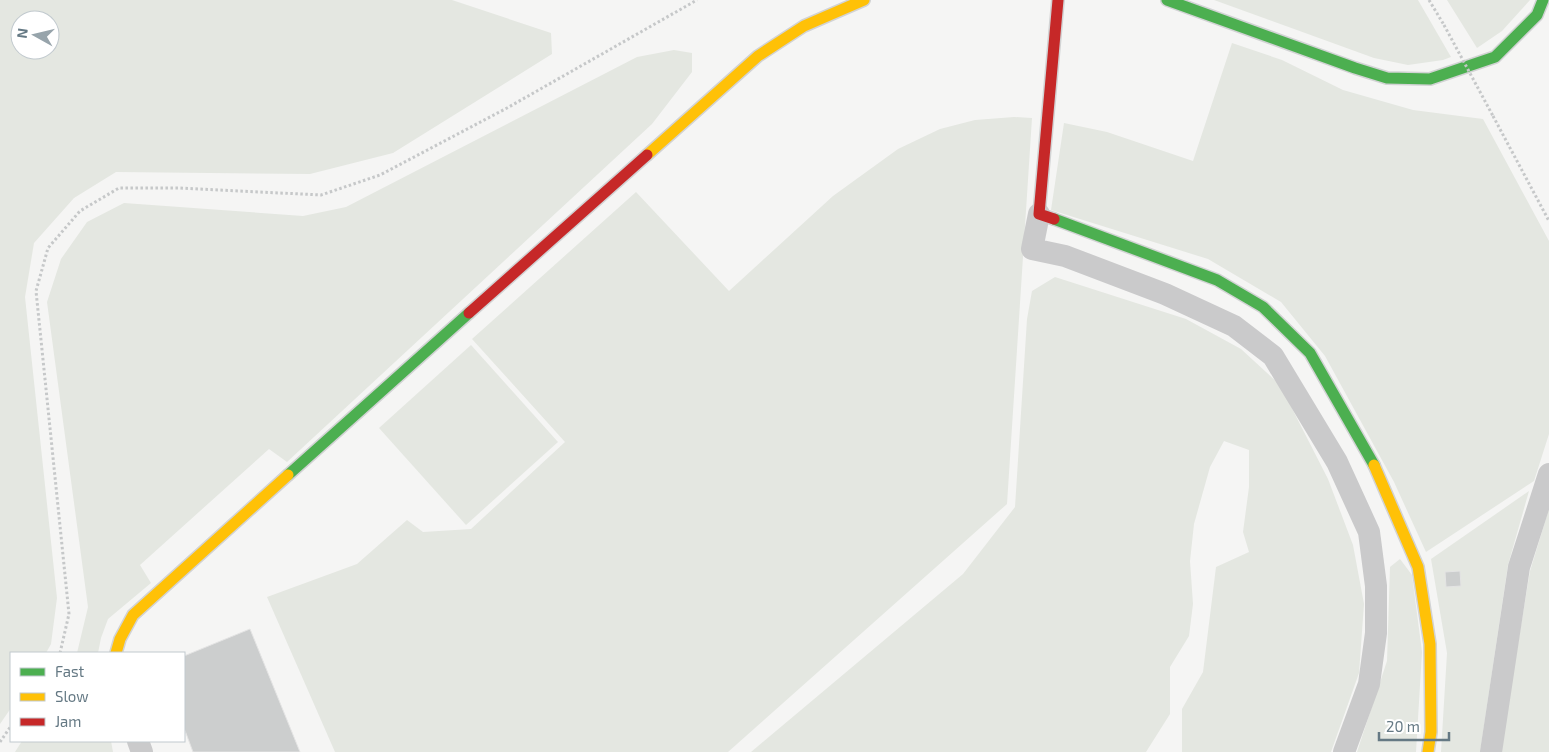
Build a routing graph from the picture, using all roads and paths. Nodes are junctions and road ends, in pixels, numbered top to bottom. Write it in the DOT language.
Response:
graph roads {
  1 [pos="697,0"];
  2 [pos="864,0"];
  3 [pos="1058,0"];
  4 [pos="1167,0"];
  5 [pos="1429,0"];
  6 [pos="1543,0"];
  7 [pos="1039,214"];
  8 [pos="1549,221"];
  9 [pos="1549,474"];
  10 [pos="60,652"];
  11 [pos="116,652"];
  12 [pos="10,727"];
  13 [pos="0,742"];
  14 [pos="1344,752"];
  15 [pos="1428,752"];
  16 [pos="1491,752"];
  1 -- 10 [label="path"];
  2 -- 11 [label="street"];
  3 -- 7 [label="street"];
  4 -- 6 [label="street"];
  5 -- 8 [label="path, bridge"];
  7 -- 14 [label="street"];
  7 -- 15 [label="street"];
  9 -- 16 [label="street"];
  12 -- 13 [label="path"];
}
